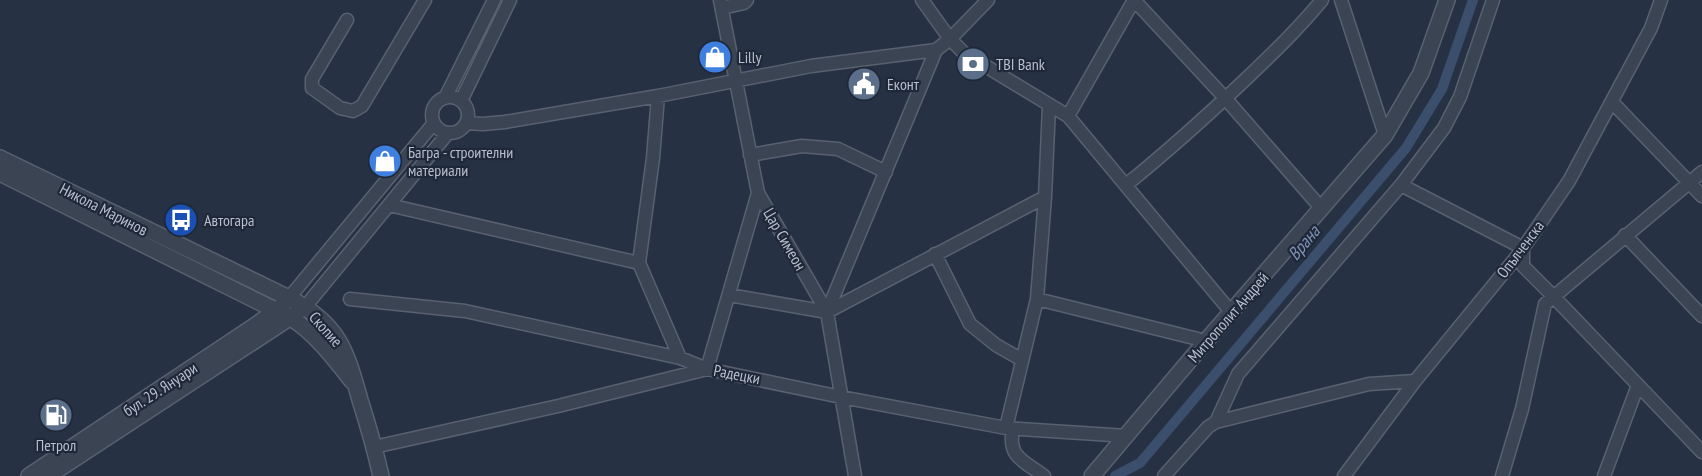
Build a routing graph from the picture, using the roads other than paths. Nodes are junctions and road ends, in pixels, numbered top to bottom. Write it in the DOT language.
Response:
graph roads {
  1 [pos="426,0"];
  2 [pos="494,0"];
  3 [pos="510,0"];
  4 [pos="747,0"];
  5 [pos="922,0"];
  6 [pos="988,0"];
  7 [pos="1134,0"];
  8 [pos="1322,0"];
  9 [pos="1341,0"];
  10 [pos="1447,0"];
  11 [pos="1492,0"];
  12 [pos="1661,0"];
  13 [pos="721,4"];
  14 [pos="347,20"];
  15 [pos="950,39"];
  16 [pos="936,50"];
  17 [pos="735,81"];
  18 [pos="658,96"];
  19 [pos="445,98"];
  20 [pos="1225,98"];
  21 [pos="461,101"];
  22 [pos="1612,102"];
  23 [pos="1049,106"];
  24 [pos="1068,116"];
  25 [pos="434,123"];
  26 [pos="466,123"];
  27 [pos="448,133"];
  28 [pos="1385,135"];
  29 [pos="750,155"];
  30 [pos="0,158"];
  31 [pos="886,172"];
  32 [pos="1702,172"];
  33 [pos="0,173"];
  34 [pos="1689,182"];
  35 [pos="1126,185"];
  36 [pos="1401,185"];
  37 [pos="758,193"];
  38 [pos="1702,196"];
  39 [pos="1045,197"];
  40 [pos="389,205"];
  41 [pos="1322,209"];
  42 [pos="1625,235"];
  43 [pos="1523,248"];
  44 [pos="935,254"];
  45 [pos="639,263"];
  46 [pos="245,294"];
  47 [pos="729,295"];
  48 [pos="1553,296"];
  49 [pos="289,298"];
  50 [pos="351,298"];
  51 [pos="1037,298"];
  52 [pos="305,307"];
  53 [pos="277,310"];
  54 [pos="828,312"];
  55 [pos="1231,312"];
  56 [pos="1702,316"];
  57 [pos="291,318"];
  58 [pos="256,326"];
  59 [pos="1206,341"];
  60 [pos="680,358"];
  61 [pos="1022,360"];
  62 [pos="707,369"];
  63 [pos="1415,381"];
  64 [pos="1638,385"];
  65 [pos="356,386"];
  66 [pos="841,397"];
  67 [pos="1216,422"];
  68 [pos="1009,429"];
  69 [pos="1127,436"];
  70 [pos="374,447"];
  71 [pos="1702,452"];
  72 [pos="29,476"];
  73 [pos="48,476"];
  74 [pos="381,476"];
  75 [pos="855,476"];
  76 [pos="1044,476"];
  77 [pos="1092,476"];
  78 [pos="1164,476"];
  79 [pos="1344,476"];
  80 [pos="1502,476"];
  81 [pos="1604,476"];
  1 -- 14 [label="street"];
  2 -- 19 [label="street"];
  3 -- 21 [label="street"];
  4 -- 13 [label="street"];
  5 -- 15 [label="street"];
  6 -- 15 [label="street"];
  7 -- 20 [label="street"];
  7 -- 24 [label="street"];
  8 -- 20 [label="street"];
  9 -- 28 [label="street"];
  10 -- 28 [label="street, Митрополит Андрей"];
  11 -- 36 [label="street"];
  12 -- 22 [label="street, Опълченска"];
  13 -- 17 [label="street, Цар Симеон"];
  15 -- 16 [label="street"];
  15 -- 23 [label="street"];
  16 -- 17 [label="street"];
  16 -- 31 [label="street"];
  17 -- 18 [label="street"];
  17 -- 29 [label="street, Цар Симеон"];
  18 -- 26 [label="street"];
  18 -- 45 [label="street"];
  19 -- 21 [label="street"];
  19 -- 25 [label="street"];
  20 -- 35 [label="street"];
  20 -- 41 [label="street"];
  21 -- 26 [label="street"];
  22 -- 34 [label="street"];
  22 -- 43 [label="street, Опълченска"];
  23 -- 24 [label="street"];
  23 -- 39 [label="street"];
  24 -- 35 [label="street"];
  25 -- 27 [label="street"];
  25 -- 49 [label="street"];
  26 -- 27 [label="street"];
  27 -- 40 [label="street"];
  28 -- 41 [label="street, Митрополит Андрей"];
  29 -- 31 [label="street"];
  29 -- 37 [label="street, Цар Симеон"];
  30 -- 49 [label="street, Никола Маринов"];
  31 -- 54 [label="street"];
  32 -- 34 [label="street"];
  33 -- 46 [label="street, Никола Маринов"];
  34 -- 38 [label="street"];
  34 -- 42 [label="street"];
  35 -- 55 [label="street"];
  36 -- 43 [label="street"];
  36 -- 67 [label="street"];
  37 -- 47 [label="street"];
  37 -- 54 [label="street, Цар Симеон"];
  39 -- 44 [label="street"];
  39 -- 51 [label="street"];
  40 -- 45 [label="street"];
  40 -- 52 [label="street"];
  41 -- 55 [label="street, Митрополит Андрей"];
  42 -- 48 [label="street"];
  42 -- 56 [label="street"];
  43 -- 48 [label="street"];
  43 -- 63 [label="street, Опълченска"];
  44 -- 54 [label="street"];
  44 -- 61 [label="street"];
  45 -- 60 [label="street"];
  46 -- 53 [label="street, Никола Маринов"];
  46 -- 58 [label="street"];
  47 -- 54 [label="street"];
  47 -- 62 [label="street"];
  48 -- 64 [label="street"];
  48 -- 80 [label="street"];
  49 -- 52 [label="street, Никола Маринов"];
  49 -- 53 [label="street, бул. 29. Януари"];
  50 -- 60 [label="street, Радецки"];
  51 -- 59 [label="street"];
  51 -- 61 [label="street"];
  52 -- 57 [label="street, бул. 29. Януари"];
  52 -- 65 [label="street, Скопие"];
  53 -- 57 [label="street, Никола Маринов"];
  53 -- 58 [label="street, бул. 29. Януари"];
  54 -- 66 [label="street, Цар Симеон"];
  55 -- 59 [label="street, Митрополит Андрей"];
  57 -- 65 [label="street, Скопие"];
  57 -- 73 [label="street, бул. 29. Януари"];
  58 -- 72 [label="street, бул. 29. Януари"];
  59 -- 69 [label="street, Митрополит Андрей"];
  60 -- 62 [label="street, Радецки"];
  61 -- 68 [label="street"];
  62 -- 66 [label="street, Радецки"];
  62 -- 70 [label="street"];
  63 -- 67 [label="street"];
  63 -- 79 [label="street, Опълченска"];
  64 -- 71 [label="street"];
  64 -- 81 [label="street"];
  65 -- 70 [label="street, Скопие"];
  66 -- 68 [label="street, Радецки"];
  66 -- 75 [label="street, Цар Симеон"];
  67 -- 78 [label="street"];
  68 -- 69 [label="street, Радецки"];
  68 -- 76 [label="street"];
  69 -- 77 [label="street, Митрополит Андрей"];
  70 -- 74 [label="street, Скопие"];
}
